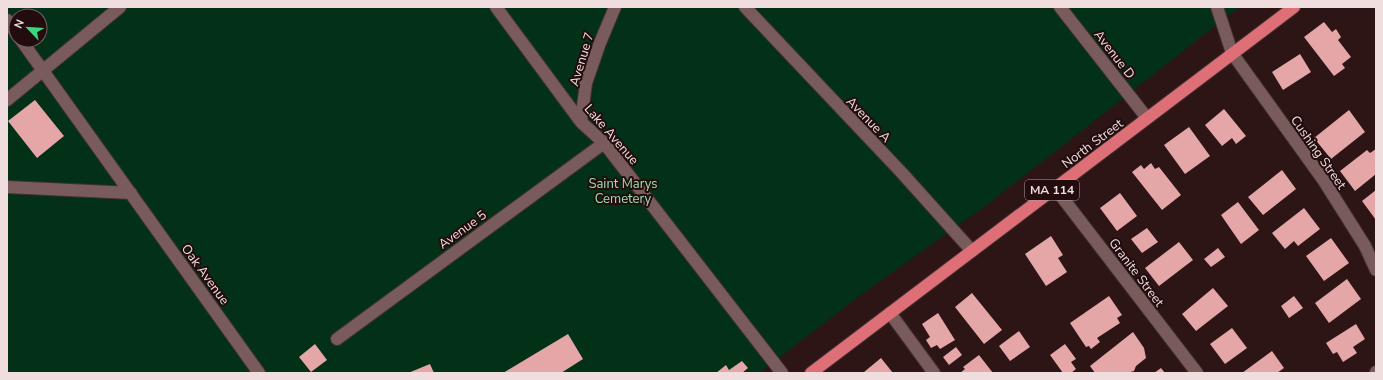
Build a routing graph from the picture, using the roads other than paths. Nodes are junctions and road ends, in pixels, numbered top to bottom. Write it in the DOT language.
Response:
graph roads {
  1 [pos="120,7"];
  2 [pos="496,7"];
  3 [pos="615,7"];
  4 [pos="745,7"];
  5 [pos="1060,7"];
  6 [pos="1217,7"];
  7 [pos="1294,7"];
  8 [pos="27,48"];
  9 [pos="1232,53"];
  10 [pos="42,70"];
  11 [pos="7,100"];
  12 [pos="1147,118"];
  13 [pos="581,122"];
  14 [pos="604,143"];
  15 [pos="7,187"];
  16 [pos="1055,188"];
  17 [pos="131,193"];
  18 [pos="972,251"];
  19 [pos="1376,270"];
  20 [pos="890,313"];
  21 [pos="337,339"];
  22 [pos="259,373"];
  23 [pos="782,373"];
  24 [pos="811,373"];
  25 [pos="934,373"];
  26 [pos="1197,373"];
  1 -- 10 [label="street"];
  2 -- 13 [label="street, Lake Avenue"];
  3 -- 13 [label="street, Avenue 7"];
  4 -- 18 [label="street, Avenue A"];
  5 -- 12 [label="street, Avenue D"];
  6 -- 9 [label="street, Cushing Street"];
  7 -- 9 [label="highway, North Street / MA 114"];
  8 -- 10 [label="street, Oak Avenue"];
  9 -- 12 [label="highway, North Street / MA 114"];
  9 -- 19 [label="street, Cushing Street"];
  10 -- 11 [label="street"];
  10 -- 17 [label="street, Oak Avenue"];
  12 -- 16 [label="highway, North Street / MA 114"];
  13 -- 14 [label="street, Lake Avenue"];
  14 -- 21 [label="street, Avenue 5"];
  14 -- 23 [label="street, Lake Avenue"];
  15 -- 17 [label="street"];
  16 -- 18 [label="highway, North Street / MA 114"];
  16 -- 26 [label="street, Granite Street"];
  17 -- 22 [label="street, Oak Avenue"];
  18 -- 20 [label="highway, North Street / MA 114"];
  20 -- 24 [label="highway, North Street / MA 114"];
  20 -- 25 [label="street"];
}
